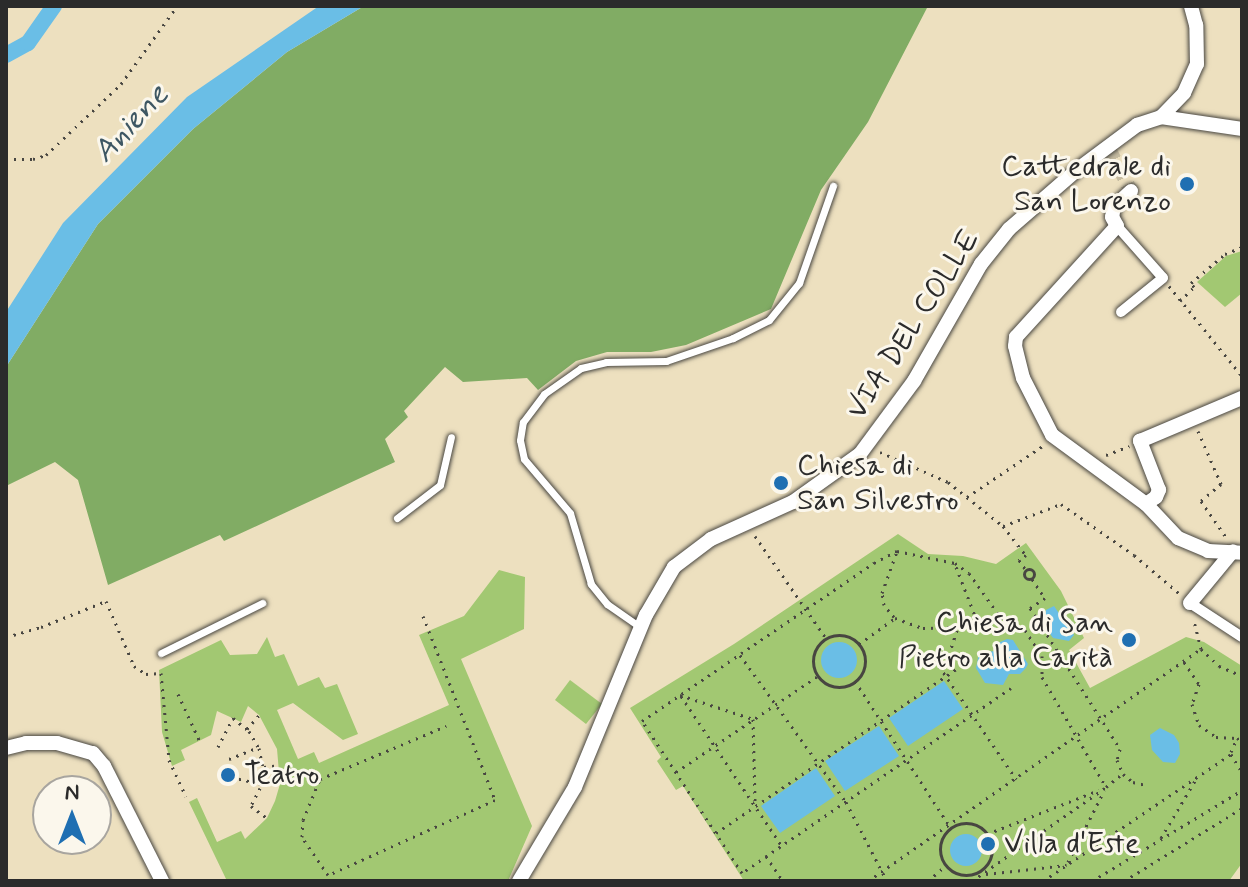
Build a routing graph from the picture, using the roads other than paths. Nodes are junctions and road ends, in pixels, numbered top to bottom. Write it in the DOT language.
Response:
graph roads {
  1 [pos="1195,7"];
  2 [pos="1161,117"];
  3 [pos="1242,129"];
  4 [pos="833,186"];
  5 [pos="1131,191"];
  6 [pos="1117,226"];
  7 [pos="1121,312"];
  8 [pos="1242,398"];
  9 [pos="451,437"];
  10 [pos="1146,504"];
  11 [pos="397,518"];
  12 [pos="1237,552"];
  13 [pos="262,603"];
  14 [pos="1190,603"];
  15 [pos="641,627"];
  16 [pos="1242,637"];
  17 [pos="161,653"];
  18 [pos="6,748"];
  19 [pos="162,881"];
  20 [pos="519,881"];
  1 -- 2 [label="street"];
  2 -- 3 [label="street"];
  2 -- 15 [label="street, VIA DEL COLLE"];
  4 -- 15 [label="lane"];
  5 -- 6 [label="street"];
  6 -- 7 [label="street"];
  6 -- 10 [label="street"];
  8 -- 10 [label="street"];
  9 -- 11 [label="lane"];
  10 -- 12 [label="street"];
  12 -- 14 [label="street"];
  13 -- 17 [label="lane"];
  14 -- 16 [label="street"];
  15 -- 20 [label="street, VIA DEL COLLE"];
  18 -- 19 [label="street"];
}
